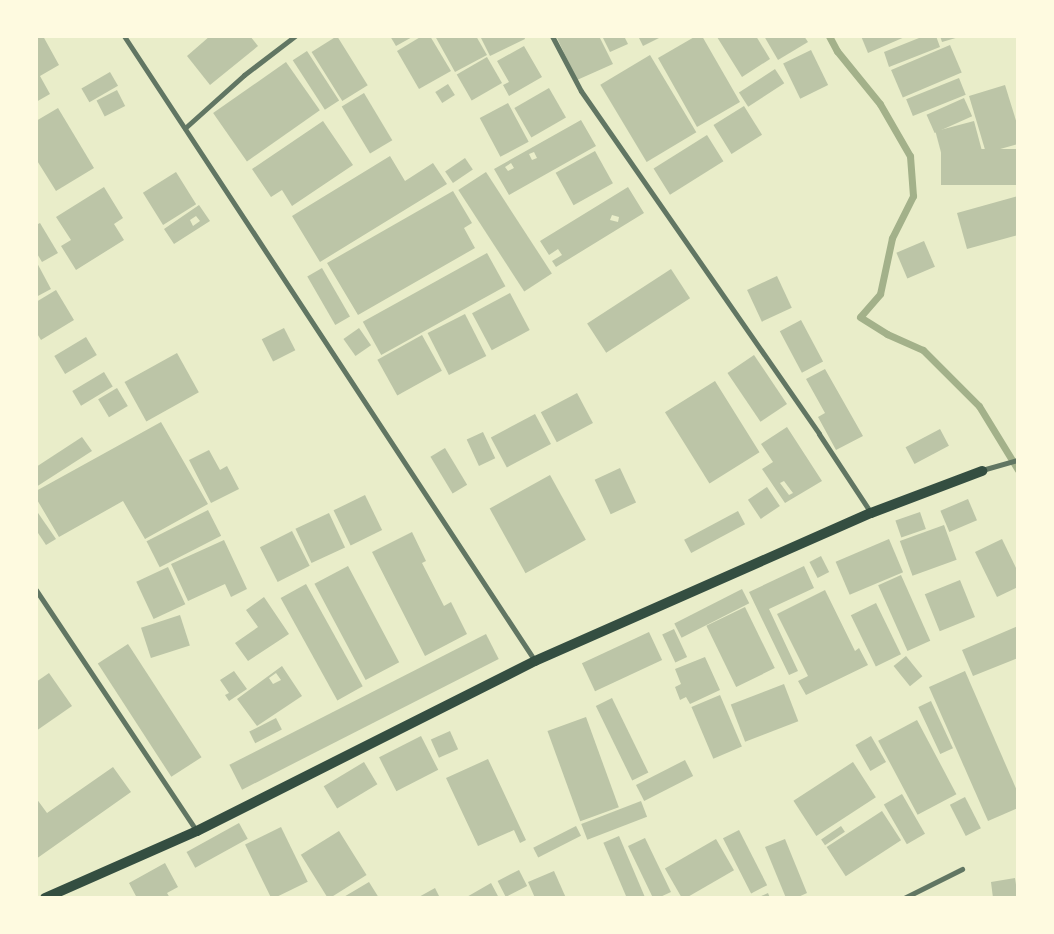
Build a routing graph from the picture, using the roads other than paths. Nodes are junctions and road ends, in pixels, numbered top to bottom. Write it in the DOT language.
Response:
graph roads {
  1 [pos="124,36"];
  2 [pos="295,36"];
  3 [pos="552,36"];
  4 [pos="185,128"];
  5 [pos="1018,460"];
  6 [pos="982,470"];
  7 [pos="871,513"];
  8 [pos="36,590"];
  9 [pos="535,661"];
  10 [pos="197,830"];
  11 [pos="962,870"];
  12 [pos="45,898"];
  13 [pos="904,898"];
  1 -- 4 [label="street"];
  2 -- 4 [label="street"];
  3 -- 7 [label="street"];
  4 -- 9 [label="street"];
  5 -- 6 [label="street"];
  6 -- 7 [label="main road"];
  7 -- 9 [label="main road"];
  8 -- 10 [label="street"];
  9 -- 10 [label="main road"];
  10 -- 12 [label="main road"];
  11 -- 13 [label="street"];
}
